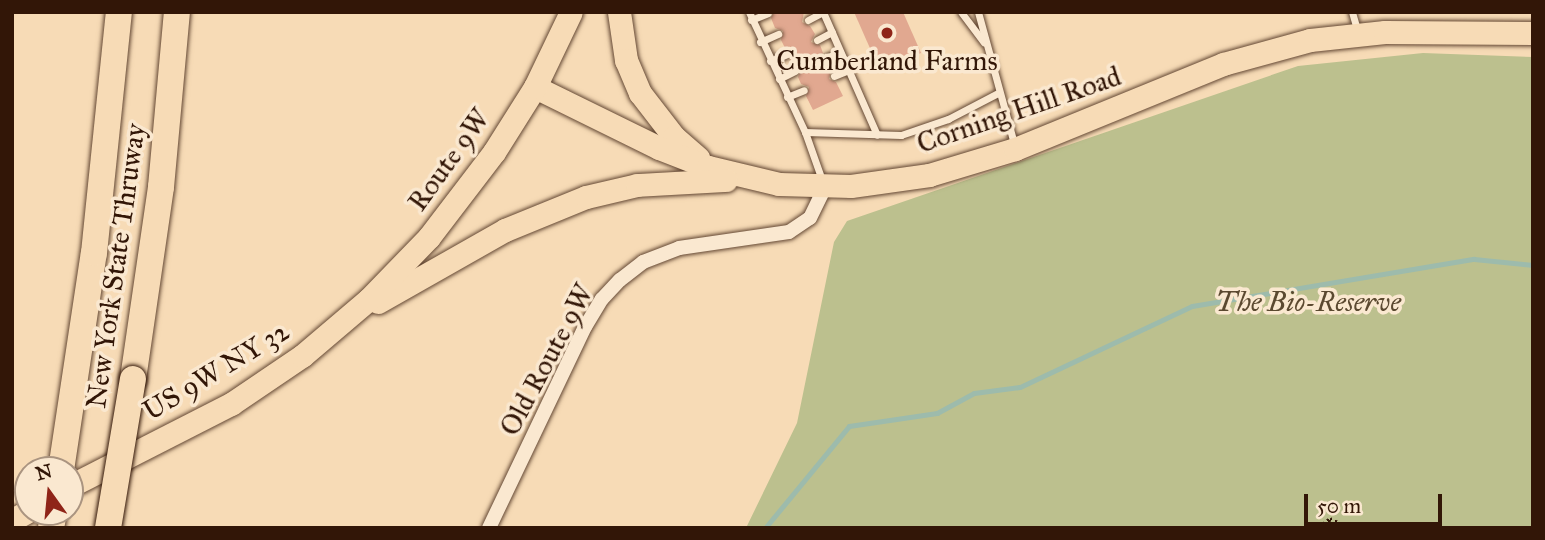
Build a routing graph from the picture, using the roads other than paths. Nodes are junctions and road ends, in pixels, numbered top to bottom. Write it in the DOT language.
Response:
graph roads {
  1 [pos="119,12"];
  2 [pos="177,12"];
  3 [pos="571,12"];
  4 [pos="619,12"];
  5 [pos="823,12"];
  6 [pos="961,12"];
  7 [pos="978,12"];
  8 [pos="768,13"];
  9 [pos="750,16"];
  10 [pos="808,20"];
  11 [pos="1355,23"];
  12 [pos="832,32"];
  13 [pos="1533,33"];
  14 [pos="778,34"];
  15 [pos="817,40"];
  16 [pos="760,42"];
  17 [pos="986,46"];
  18 [pos="840,52"];
  19 [pos="787,54"];
  20 [pos="826,58"];
  21 [pos="770,61"];
  22 [pos="849,70"];
  23 [pos="795,71"];
  24 [pos="834,76"];
  25 [pos="779,79"];
  26 [pos="535,87"];
  27 [pos="804,90"];
  28 [pos="998,93"];
  29 [pos="787,97"];
  30 [pos="805,132"];
  31 [pos="877,135"];
  32 [pos="1015,149"];
  33 [pos="708,167"];
  34 [pos="751,179"];
  35 [pos="825,187"];
  36 [pos="345,320"];
  37 [pos="70,456"];
  38 [pos="84,474"];
  39 [pos="108,528"];
  40 [pos="488,528"];
  1 -- 37 [label="highway, New York State Thruway"];
  2 -- 39 [label="highway, New York State Thruway, bridge"];
  3 -- 26 [label="main road, Route 9W"];
  4 -- 33 [label="main road"];
  5 -- 10 [label="lane"];
  5 -- 12 [label="lane"];
  6 -- 17 [label="lane"];
  7 -- 17 [label="lane"];
  8 -- 9 [label="lane"];
  9 -- 16 [label="lane"];
  11 -- 13 [label="main road, Corning Hill Road"];
  11 -- 32 [label="main road, Corning Hill Road"];
  12 -- 15 [label="lane"];
  12 -- 18 [label="lane"];
  14 -- 16 [label="lane"];
  16 -- 21 [label="lane"];
  17 -- 28 [label="lane"];
  18 -- 20 [label="lane"];
  18 -- 22 [label="lane"];
  19 -- 21 [label="lane"];
  21 -- 25 [label="lane"];
  22 -- 24 [label="lane"];
  22 -- 31 [label="lane"];
  23 -- 25 [label="lane"];
  25 -- 29 [label="lane"];
  26 -- 33 [label="main road, Corning Hill Road"];
  26 -- 36 [label="main road, Route 9W"];
  27 -- 29 [label="lane"];
  28 -- 31 [label="lane"];
  28 -- 32 [label="lane"];
  29 -- 30 [label="lane"];
  30 -- 31 [label="lane"];
  30 -- 35 [label="lane"];
  32 -- 35 [label="main road, Corning Hill Road"];
  33 -- 34 [label="main road, Corning Hill Road"];
  34 -- 35 [label="main road, Corning Hill Road"];
  34 -- 36 [label="main road"];
  35 -- 40 [label="street, Old Route 9W"];
  36 -- 38 [label="main road, US 9W NY 32"];
}
